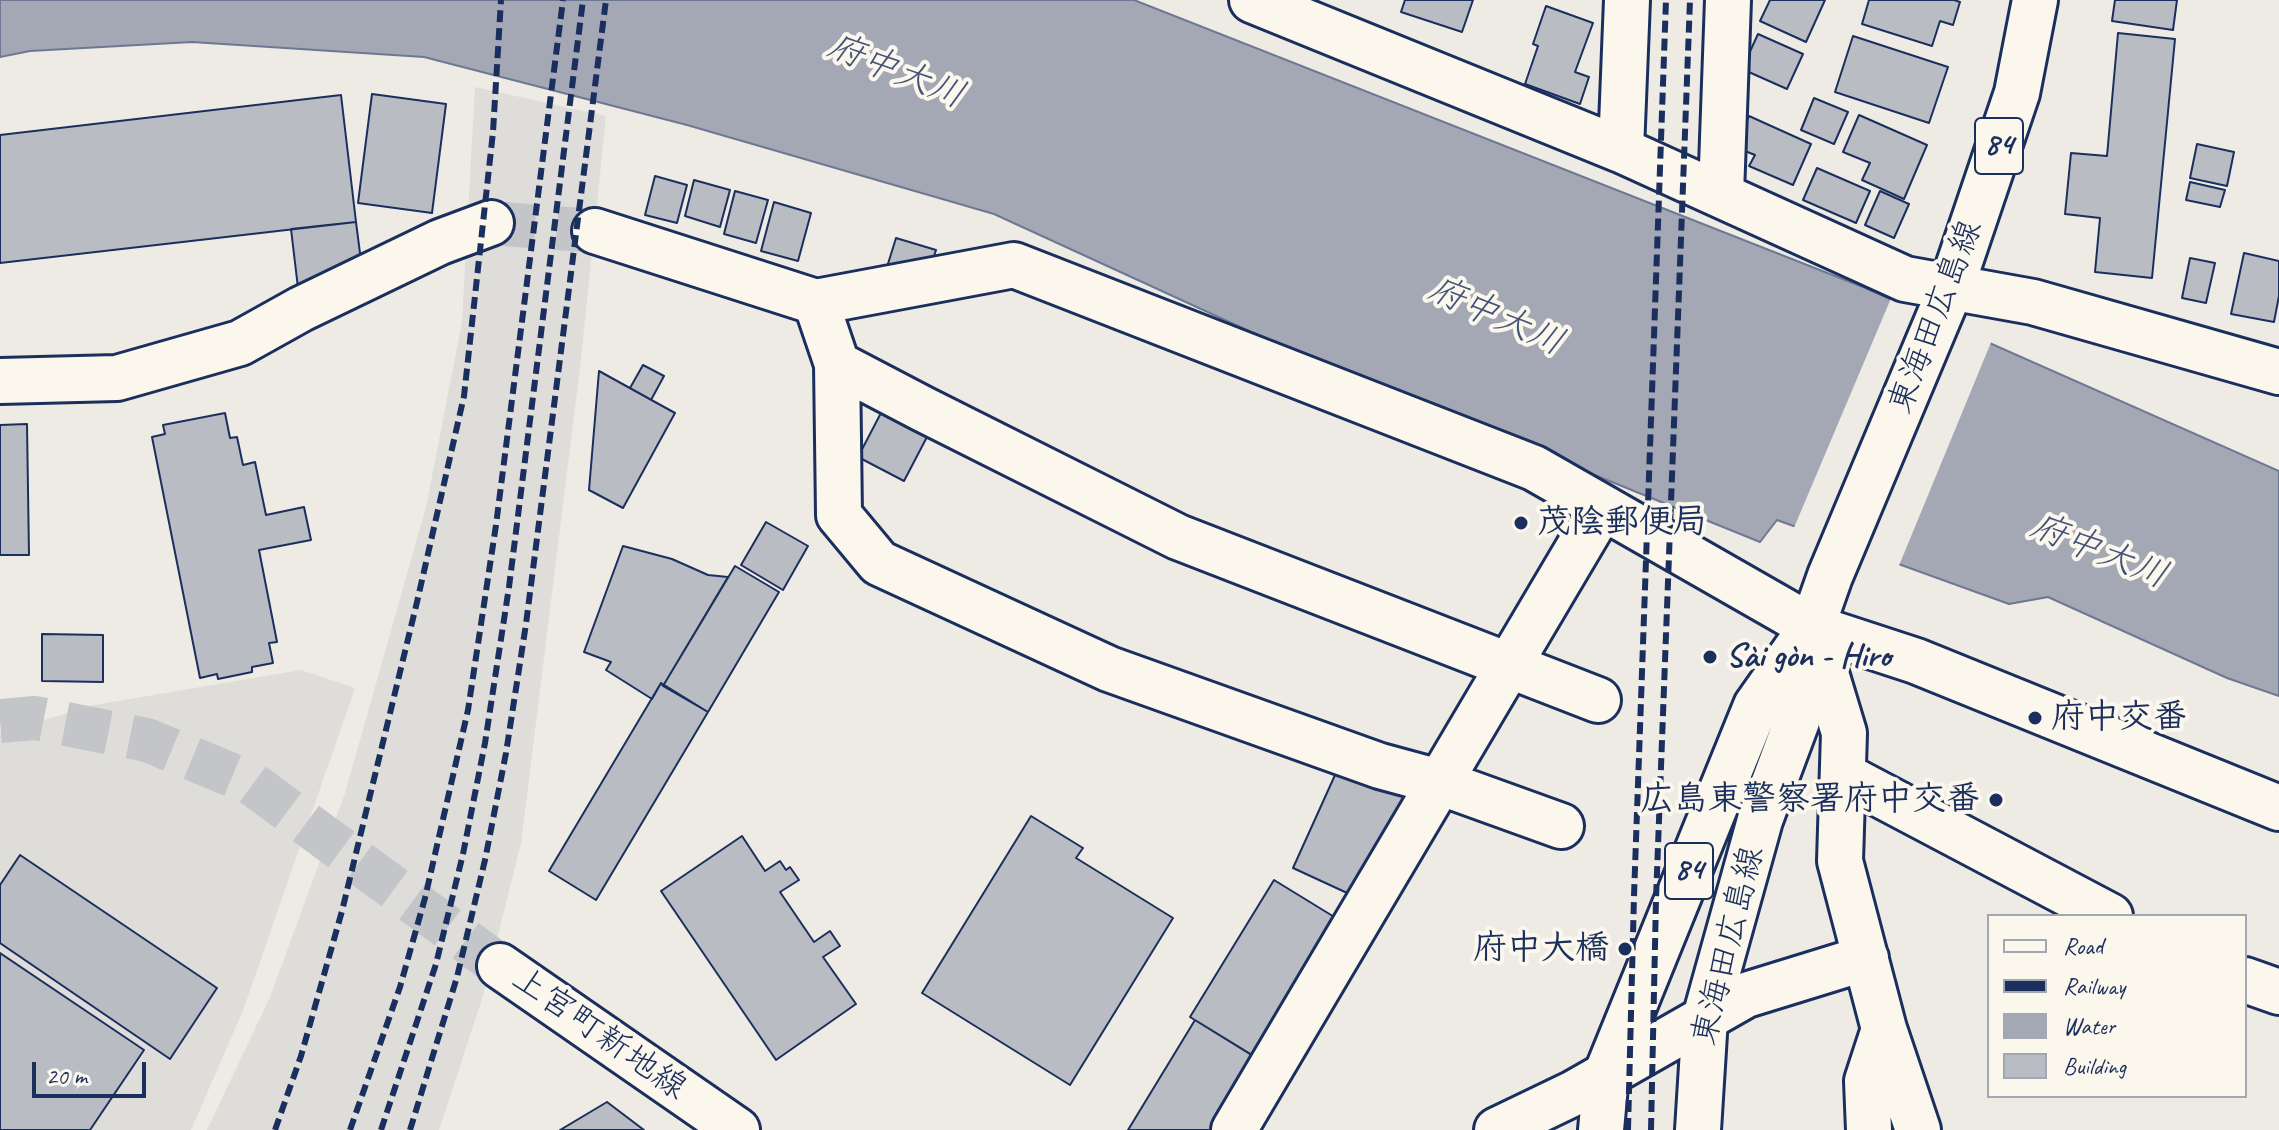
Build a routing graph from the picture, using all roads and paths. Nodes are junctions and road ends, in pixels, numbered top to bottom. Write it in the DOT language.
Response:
graph roads {
  1 [pos="1252,0"];
  2 [pos="1627,0"];
  3 [pos="1728,0"];
  4 [pos="2035,0"];
  5 [pos="1320,13"];
  6 [pos="1621,150"];
  7 [pos="1721,194"];
  8 [pos="491,223"];
  9 [pos="595,231"];
  10 [pos="1946,299"];
  11 [pos="816,302"];
  12 [pos="837,364"];
  13 [pos="2279,372"];
  14 [pos="0,381"];
  15 [pos="1602,508"];
  16 [pos="1812,627"];
  17 [pos="1508,666"];
  18 [pos="1598,700"];
  19 [pos="1843,775"];
  20 [pos="1439,782"];
  21 [pos="2279,808"];
  22 [pos="1561,826"];
  23 [pos="2106,914"];
  24 [pos="1866,958"];
  25 [pos="500,966"];
  26 [pos="2247,981"];
  27 [pos="2279,992"];
  28 [pos="1705,1018"];
  29 [pos="1884,1029"];
  30 [pos="1606,1075"];
  31 [pos="737,1130"];
  32 [pos="1234,1130"];
  33 [pos="1497,1130"];
  34 [pos="1601,1130"];
  35 [pos="1698,1130"];
  36 [pos="1869,1130"];
  37 [pos="1918,1130"];
  1 -- 5 [label="street"];
  2 -- 6 [label="street"];
  3 -- 7 [label="street"];
  4 -- 10 [label="street, 東海田広島線 / 84"];
  5 -- 6 [label="street"];
  6 -- 7 [label="street"];
  7 -- 10 [label="street"];
  8 -- 14 [label="street"];
  9 -- 11 [label="street"];
  10 -- 13 [label="street"];
  10 -- 16 [label="street, 東海田広島線 / 84"];
  11 -- 12 [label="street"];
  11 -- 15 [label="street"];
  12 -- 17 [label="street"];
  12 -- 20 [label="street"];
  15 -- 16 [label="street"];
  15 -- 17 [label="street"];
  16 -- 19 [label="street"];
  16 -- 21 [label="street"];
  16 -- 28 [label="street, 東海田広島線 / 84"];
  16 -- 30 [label="street, 東海田広島線 / 84"];
  17 -- 18 [label="street"];
  17 -- 20 [label="street"];
  19 -- 23 [label="street"];
  19 -- 24 [label="street"];
  20 -- 22 [label="street"];
  20 -- 32 [label="street"];
  24 -- 28 [label="street"];
  24 -- 29 [label="street"];
  25 -- 31 [label="street, 上宮町新地線"];
  26 -- 27 [label="street"];
  28 -- 30 [label="street"];
  28 -- 35 [label="street, 東海田広島線 / 84"];
  29 -- 36 [label="street"];
  29 -- 37 [label="street"];
  30 -- 33 [label="street"];
  30 -- 34 [label="street, 東海田広島線 / 84"];
}
